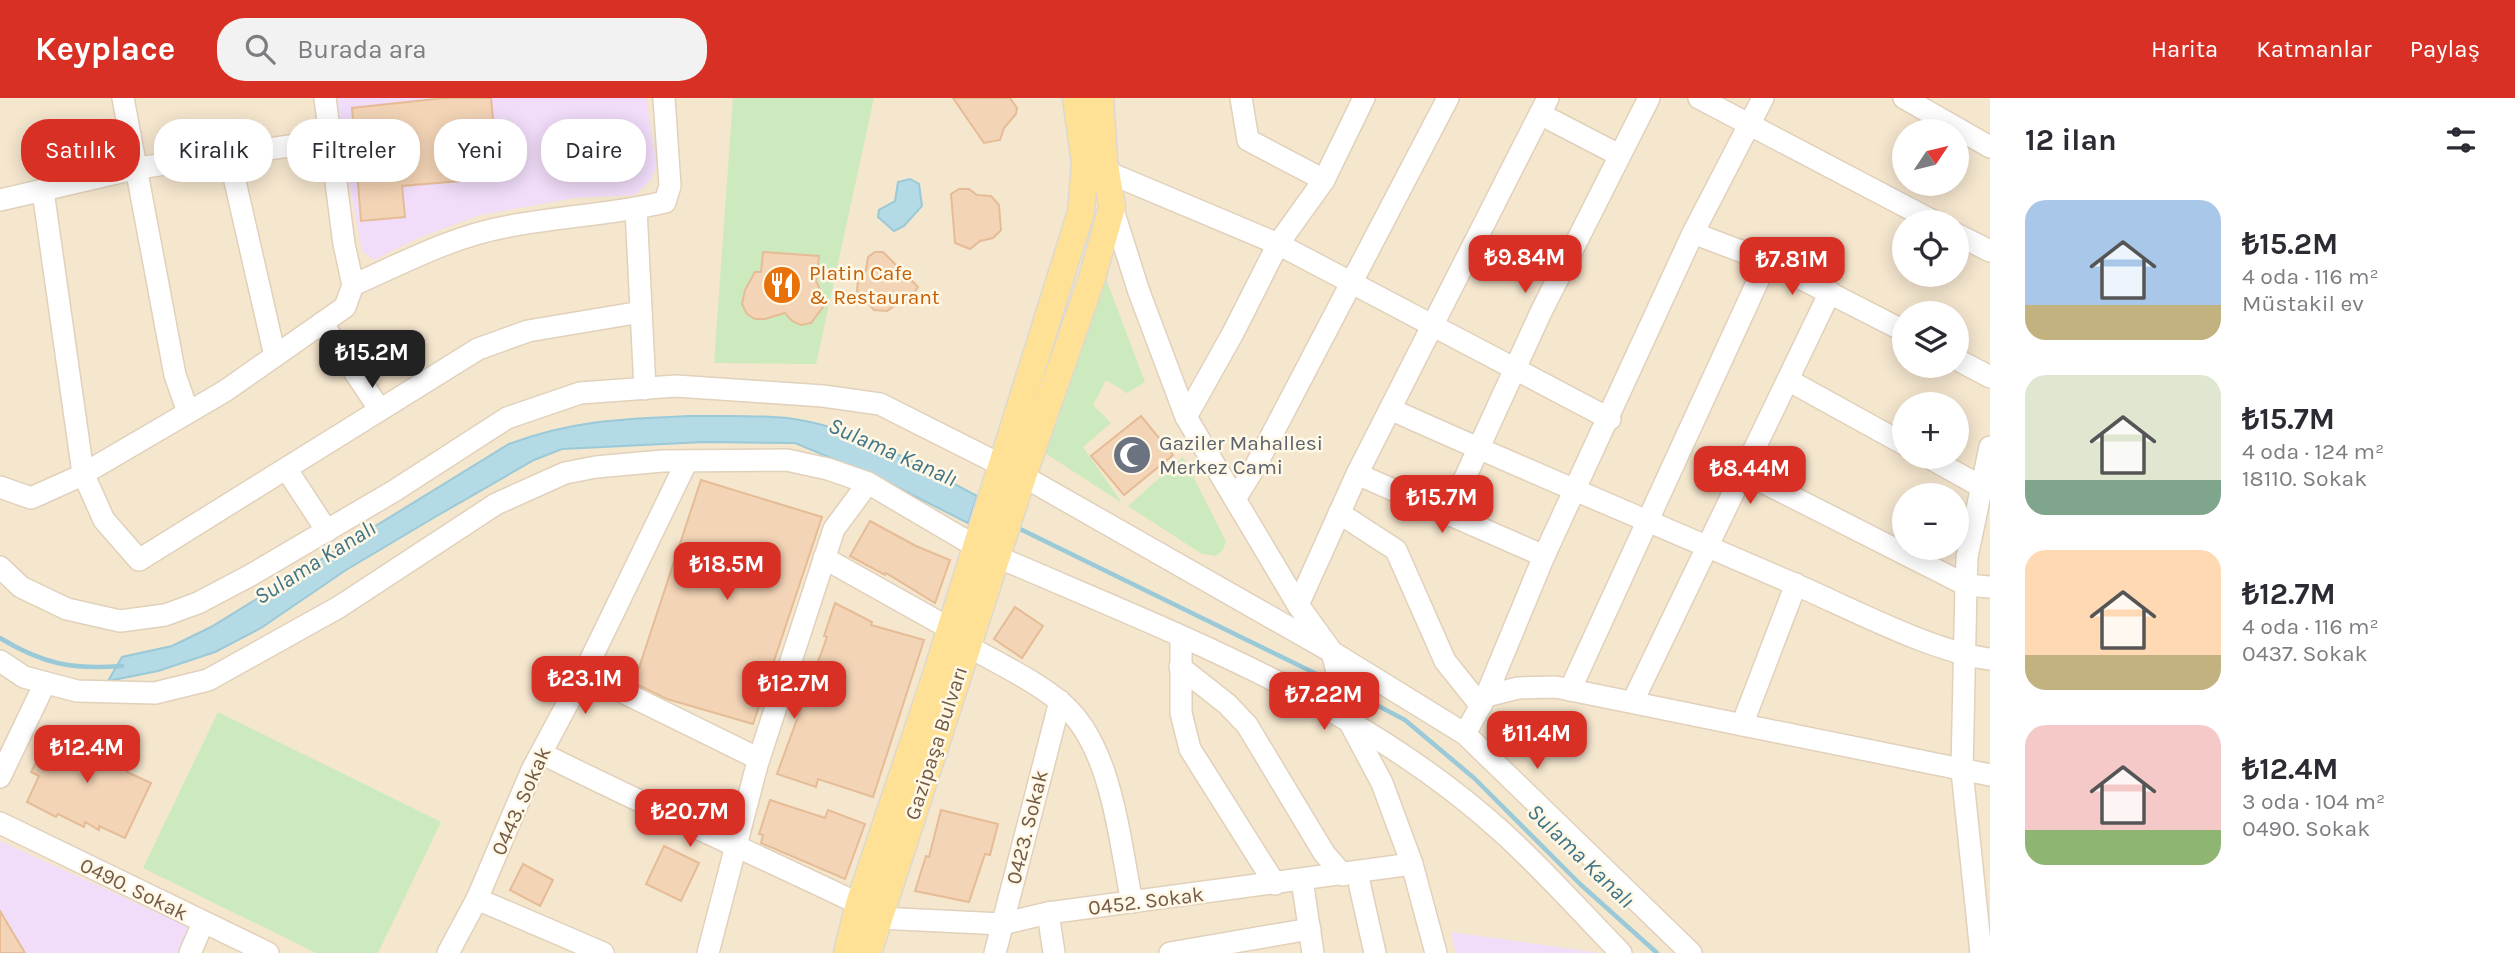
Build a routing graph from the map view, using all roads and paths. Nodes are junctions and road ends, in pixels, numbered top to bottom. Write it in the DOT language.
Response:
graph roads {
  1 [pos="123,98"];
  2 [pos="325,98"];
  3 [pos="664,98"];
  4 [pos="1097,98"];
  5 [pos="1241,98"];
  6 [pos="1364,98"];
  7 [pos="1448,98"];
  8 [pos="1649,98"];
  9 [pos="1699,98"];
  10 [pos="1763,98"];
  11 [pos="1904,98"];
  12 [pos="1544,106"];
  13 [pos="128,119"];
  14 [pos="328,119"];
  15 [pos="1749,124"];
  16 [pos="1990,148"];
  17 [pos="1619,155"];
  18 [pos="1107,172"];
  19 [pos="140,180"];
  20 [pos="1324,180"];
  21 [pos="80,182"];
  22 [pos="235,182"];
  23 [pos="336,182"];
  24 [pos="43,191"];
  25 [pos="0,201"];
  26 [pos="1112,207"];
  27 [pos="636,209"];
  28 [pos="1912,210"];
  29 [pos="1693,233"];
  30 [pos="1969,240"];
  31 [pos="1278,244"];
  32 [pos="1990,251"];
  33 [pos="1767,261"];
  34 [pos="1351,284"];
  35 [pos="353,285"];
  36 [pos="1830,292"];
  37 [pos="641,312"];
  38 [pos="323,323"];
  39 [pos="1433,324"];
  40 [pos="1892,325"];
  41 [pos="275,356"];
  42 [pos="1515,366"];
  43 [pos="1969,366"];
  44 [pos="1990,377"];
  45 [pos="1788,380"];
  46 [pos="645,388"];
  47 [pos="380,410"];
  48 [pos="1390,410"];
  49 [pos="188,412"];
  50 [pos="1186,417"];
  51 [pos="1610,419"];
  52 [pos="1892,437"];
  53 [pos="1990,447"];
  54 [pos="1478,449"];
  55 [pos="687,461"];
  56 [pos="1950,469"];
  57 [pos="287,470"];
  58 [pos="1743,472"];
  59 [pos="83,473"];
  60 [pos="1357,474"];
  61 [pos="868,483"];
  62 [pos="1008,485"];
  63 [pos="1980,486"];
  64 [pos="0,487"];
  65 [pos="1574,492"];
  66 [pos="1235,499"];
  67 [pos="1339,513"];
  68 [pos="1448,515"];
  69 [pos="1648,521"];
  70 [pos="327,531"];
  71 [pos="990,542"];
  72 [pos="1707,546"];
  73 [pos="1544,556"];
  74 [pos="824,558"];
  75 [pos="0,567"];
  76 [pos="1796,584"];
  77 [pos="1966,585"];
  78 [pos="1990,587"];
  79 [pos="1298,605"];
  80 [pos="948,628"];
  81 [pos="1181,637"];
  82 [pos="968,646"];
  83 [pos="1332,652"];
  84 [pos="1966,656"];
  85 [pos="1990,659"];
  86 [pos="0,661"];
  87 [pos="1180,667"];
  88 [pos="584,673"];
  89 [pos="45,683"];
  90 [pos="1570,690"];
  91 [pos="1060,701"];
  92 [pos="1484,701"];
  93 [pos="1633,701"];
  94 [pos="1350,723"];
  95 [pos="1742,725"];
  96 [pos="1465,734"];
  97 [pos="541,753"];
  98 [pos="759,759"];
  99 [pos="1962,771"];
  100 [pos="1990,775"];
  101 [pos="0,777"];
  102 [pos="0,822"];
  103 [pos="734,844"];
  104 [pos="1412,864"];
  105 [pos="1350,874"];
  106 [pos="1302,880"];
  107 [pos="1275,884"];
  108 [pos="477,899"];
  109 [pos="1132,902"];
  110 [pos="869,911"];
  111 [pos="1048,913"];
  112 [pos="203,923"];
  113 [pos="1002,924"];
  114 [pos="1310,929"];
  115 [pos="190,953"];
  116 [pos="268,953"];
  117 [pos="448,953"];
  118 [pos="603,953"];
  119 [pos="708,953"];
  120 [pos="847,953"];
  121 [pos="868,953"];
  122 [pos="995,953"];
  123 [pos="1054,953"];
  124 [pos="1171,953"];
  125 [pos="1313,953"];
  126 [pos="1375,953"];
  127 [pos="1436,953"];
  128 [pos="1621,953"];
  129 [pos="1691,953"];
  130 [pos="1981,953"];
  1 -- 13 [label="street"];
  2 -- 14 [label="street"];
  3 -- 27 [label="street"];
  4 -- 18 [label="main road"];
  4 -- 62 [label="main road"];
  5 -- 20 [label="street"];
  6 -- 20 [label="street"];
  7 -- 34 [label="street"];
  8 -- 17 [label="street"];
  9 -- 15 [label="street"];
  10 -- 15 [label="street"];
  11 -- 16 [label="street"];
  12 -- 17 [label="street"];
  12 -- 39 [label="street"];
  15 -- 28 [label="street"];
  15 -- 29 [label="street"];
  17 -- 42 [label="street"];
  18 -- 26 [label="main road"];
  18 -- 31 [label="street"];
  19 -- 49 [label="street"];
  20 -- 31 [label="street"];
  21 -- 24 [label="street"];
  22 -- 41 [label="street"];
  23 -- 35 [label="street"];
  24 -- 25 [label="street"];
  24 -- 59 [label="street"];
  26 -- 50 [label="street"];
  26 -- 62 [label="main road"];
  27 -- 35 [label="street"];
  27 -- 37 [label="street"];
  29 -- 33 [label="street"];
  29 -- 51 [label="street"];
  30 -- 32 [label="street"];
  31 -- 34 [label="street"];
  31 -- 50 [label="street"];
  33 -- 36 [label="street"];
  33 -- 69 [label="street"];
  34 -- 39 [label="street"];
  34 -- 66 [label="street"];
  35 -- 38 [label="street"];
  36 -- 40 [label="street"];
  36 -- 45 [label="street"];
  37 -- 46 [label="street"];
  37 -- 47 [label="street"];
  38 -- 41 [label="street"];
  38 -- 47 [label="street"];
  39 -- 42 [label="street"];
  39 -- 48 [label="street"];
  41 -- 49 [label="street"];
  42 -- 51 [label="street"];
  42 -- 54 [label="street"];
  43 -- 44 [label="street"];
  45 -- 52 [label="street"];
  45 -- 58 [label="street"];
  46 -- 62 [label="street"];
  46 -- 70 [label="street"];
  47 -- 57 [label="street"];
  48 -- 54 [label="street"];
  48 -- 60 [label="street"];
  49 -- 59 [label="street"];
  50 -- 66 [label="street"];
  51 -- 65 [label="street"];
  53 -- 63 [label="street"];
  54 -- 65 [label="street"];
  54 -- 68 [label="street"];
  55 -- 61 [label="street"];
  55 -- 88 [label="street, 0443. Sokak"];
  55 -- 89 [label="street"];
  56 -- 63 [label="street"];
  57 -- 59 [label="street"];
  57 -- 70 [label="street"];
  58 -- 72 [label="street"];
  58 -- 77 [label="street"];
  59 -- 64 [label="street"];
  60 -- 67 [label="street"];
  60 -- 68 [label="street"];
  61 -- 71 [label="street"];
  61 -- 74 [label="street"];
  62 -- 71 [label="main road"];
  62 -- 83 [label="street"];
  63 -- 77 [label="street"];
  65 -- 69 [label="street"];
  65 -- 73 [label="street"];
  66 -- 79 [label="street"];
  67 -- 79 [label="street"];
  67 -- 92 [label="street"];
  68 -- 73 [label="street"];
  69 -- 72 [label="street"];
  69 -- 90 [label="street"];
  70 -- 75 [label="street"];
  71 -- 80 [label="main road, Gazipaşa Bulvarı"];
  71 -- 81 [label="street"];
  71 -- 82 [label="main road, Gazipaşa Bulvarı"];
  72 -- 76 [label="street"];
  72 -- 93 [label="street"];
  73 -- 92 [label="street"];
  74 -- 80 [label="street"];
  74 -- 98 [label="street"];
  76 -- 84 [label="street"];
  76 -- 95 [label="street"];
  77 -- 78 [label="street"];
  77 -- 84 [label="street"];
  79 -- 83 [label="street"];
  80 -- 110 [label="main road, Gazipaşa Bulvarı"];
  81 -- 87 [label="street"];
  81 -- 94 [label="street"];
  82 -- 91 [label="street"];
  82 -- 110 [label="main road, Gazipaşa Bulvarı"];
  83 -- 94 [label="street"];
  83 -- 96 [label="street"];
  84 -- 85 [label="street"];
  84 -- 99 [label="street"];
  86 -- 89 [label="street"];
  87 -- 105 [label="street"];
  87 -- 107 [label="street"];
  88 -- 97 [label="street, 0443. Sokak"];
  88 -- 98 [label="street"];
  89 -- 101 [label="street"];
  90 -- 92 [label="street"];
  90 -- 93 [label="street"];
  91 -- 109 [label="street"];
  91 -- 113 [label="street, 0423. Sokak"];
  92 -- 96 [label="street"];
  93 -- 95 [label="street"];
  94 -- 104 [label="street"];
  94 -- 128 [label="street"];
  95 -- 99 [label="street"];
  96 -- 129 [label="street"];
  97 -- 103 [label="street"];
  97 -- 108 [label="street, 0443. Sokak"];
  98 -- 103 [label="street"];
  99 -- 100 [label="street"];
  99 -- 130 [label="street"];
  102 -- 112 [label="street, 0490. Sokak"];
  103 -- 110 [label="street"];
  103 -- 119 [label="street"];
  104 -- 105 [label="street, 0452. Sokak"];
  104 -- 127 [label="street"];
  105 -- 106 [label="street, 0452. Sokak"];
  105 -- 126 [label="street"];
  106 -- 107 [label="street, 0452. Sokak"];
  106 -- 114 [label="street"];
  107 -- 109 [label="street, 0452. Sokak"];
  108 -- 117 [label="street, 0443. Sokak"];
  108 -- 118 [label="street"];
  109 -- 111 [label="street, 0452. Sokak"];
  110 -- 113 [label="street, 0452. Sokak"];
  110 -- 120 [label="main road, Gazipaşa Bulvarı"];
  110 -- 121 [label="main road, Gazipaşa Bulvarı"];
  111 -- 113 [label="street, 0452. Sokak"];
  111 -- 123 [label="street"];
  112 -- 115 [label="street"];
  112 -- 116 [label="street, 0490. Sokak"];
  113 -- 122 [label="street, 0423. Sokak"];
  114 -- 124 [label="street"];
  114 -- 125 [label="street"];
}
